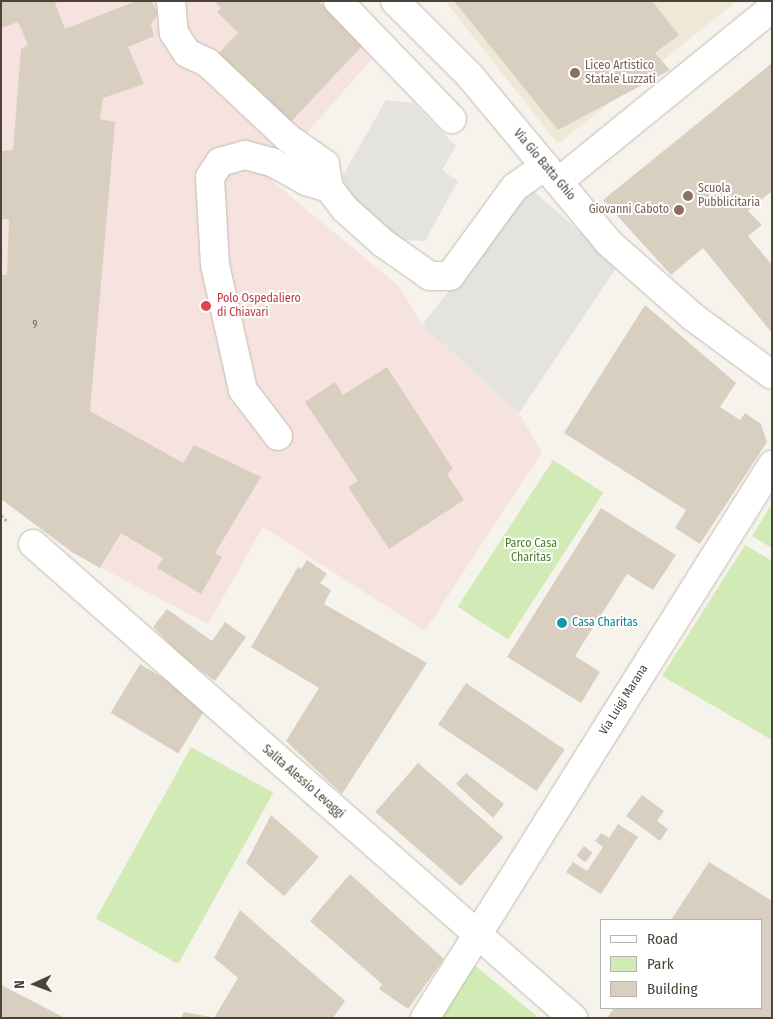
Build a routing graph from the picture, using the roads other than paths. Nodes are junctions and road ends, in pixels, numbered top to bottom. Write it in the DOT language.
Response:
graph roads {
  1 [pos="171,1"];
  2 [pos="338,1"];
  3 [pos="396,1"];
  4 [pos="772,8"];
  5 [pos="452,119"];
  6 [pos="552,174"];
  7 [pos="329,188"];
  8 [pos="772,375"];
  9 [pos="278,436"];
  10 [pos="772,465"];
  11 [pos="33,544"];
  12 [pos="476,934"];
  13 [pos="425,1018"];
  14 [pos="574,1018"];
  1 -- 7 [label="street"];
  2 -- 5 [label="street"];
  3 -- 6 [label="street, Via Gio Batta Ghio"];
  4 -- 6 [label="street"];
  6 -- 7 [label="street"];
  6 -- 8 [label="street, Via Gio Batta Ghio"];
  7 -- 9 [label="street"];
  10 -- 12 [label="street, Via Luigi Marana"];
  11 -- 12 [label="street, Salita Alessio Levaggi"];
  12 -- 13 [label="street, Via Luigi Marana"];
  12 -- 14 [label="street, Salita Alessio Levaggi"];
}
